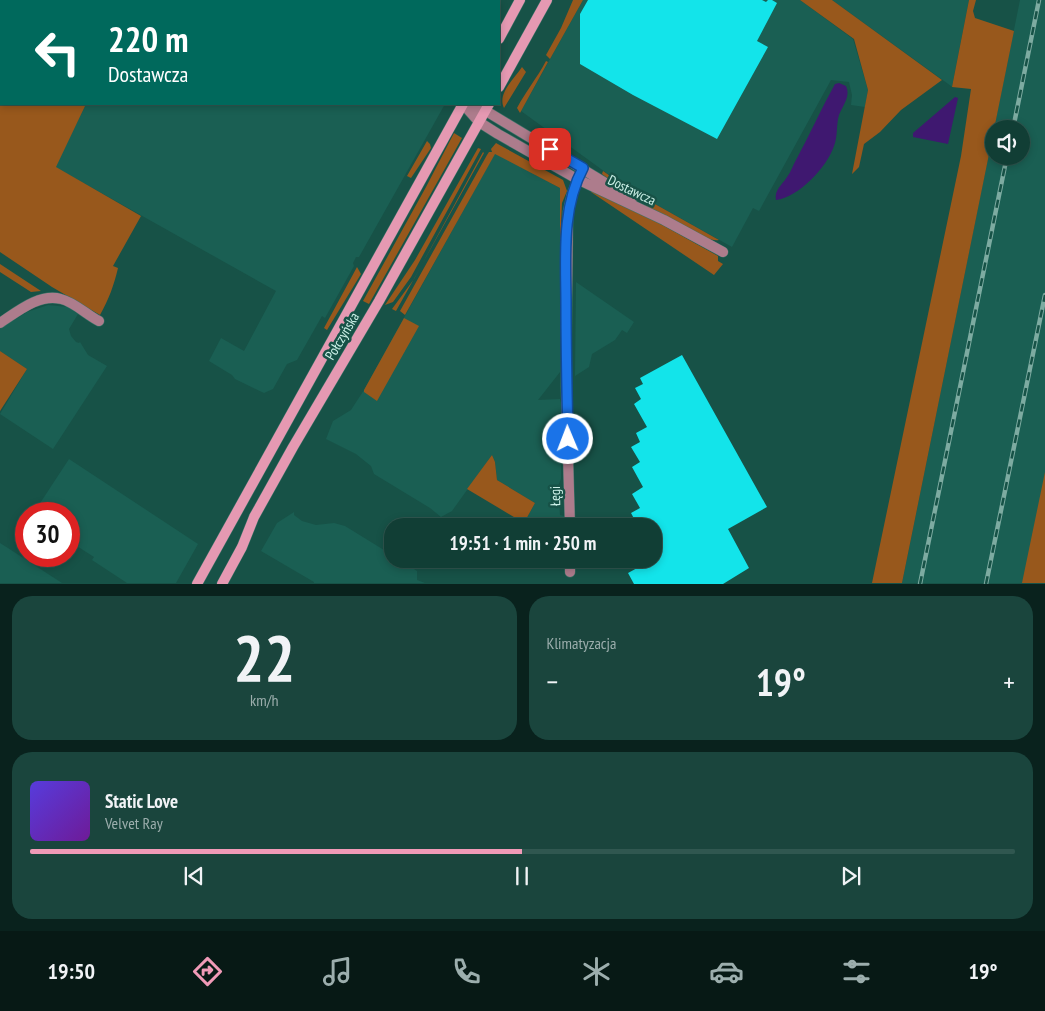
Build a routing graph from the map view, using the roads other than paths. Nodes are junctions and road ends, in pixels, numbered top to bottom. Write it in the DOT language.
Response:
graph roads {
  1 [pos="520,0"];
  2 [pos="547,0"];
  3 [pos="500,37"];
  4 [pos="500,85"];
  5 [pos="463,105"];
  6 [pos="465,105"];
  7 [pos="472,105"];
  8 [pos="488,107"];
  9 [pos="479,122"];
  10 [pos="583,168"];
  11 [pos="577,179"];
  12 [pos="664,220"];
  13 [pos="723,252"];
  14 [pos="99,322"];
  15 [pos="0,324"];
  16 [pos="570,518"];
  17 [pos="570,568"];
  18 [pos="570,572"];
  19 [pos="196,584"];
  20 [pos="222,584"];
  1 -- 3 [label="main road"];
  2 -- 4 [label="main road"];
  5 -- 19 [label="main road, Połczyńska"];
  6 -- 9 [label="street, Dostawcza"];
  7 -- 8 [label="street, Dostawcza"];
  8 -- 9 [label="main road, Połczyńska"];
  8 -- 10 [label="street, Dostawcza"];
  9 -- 11 [label="street, Dostawcza"];
  9 -- 20 [label="main road, Połczyńska"];
  10 -- 11 [label="street, Łęgi"];
  10 -- 12 [label="street, Dostawcza"];
  11 -- 12 [label="street, Dostawcza"];
  11 -- 16 [label="street, Łęgi"];
  12 -- 13 [label="street, Dostawcza"];
  14 -- 15 [label="street"];
  17 -- 18 [label="street"];
}
